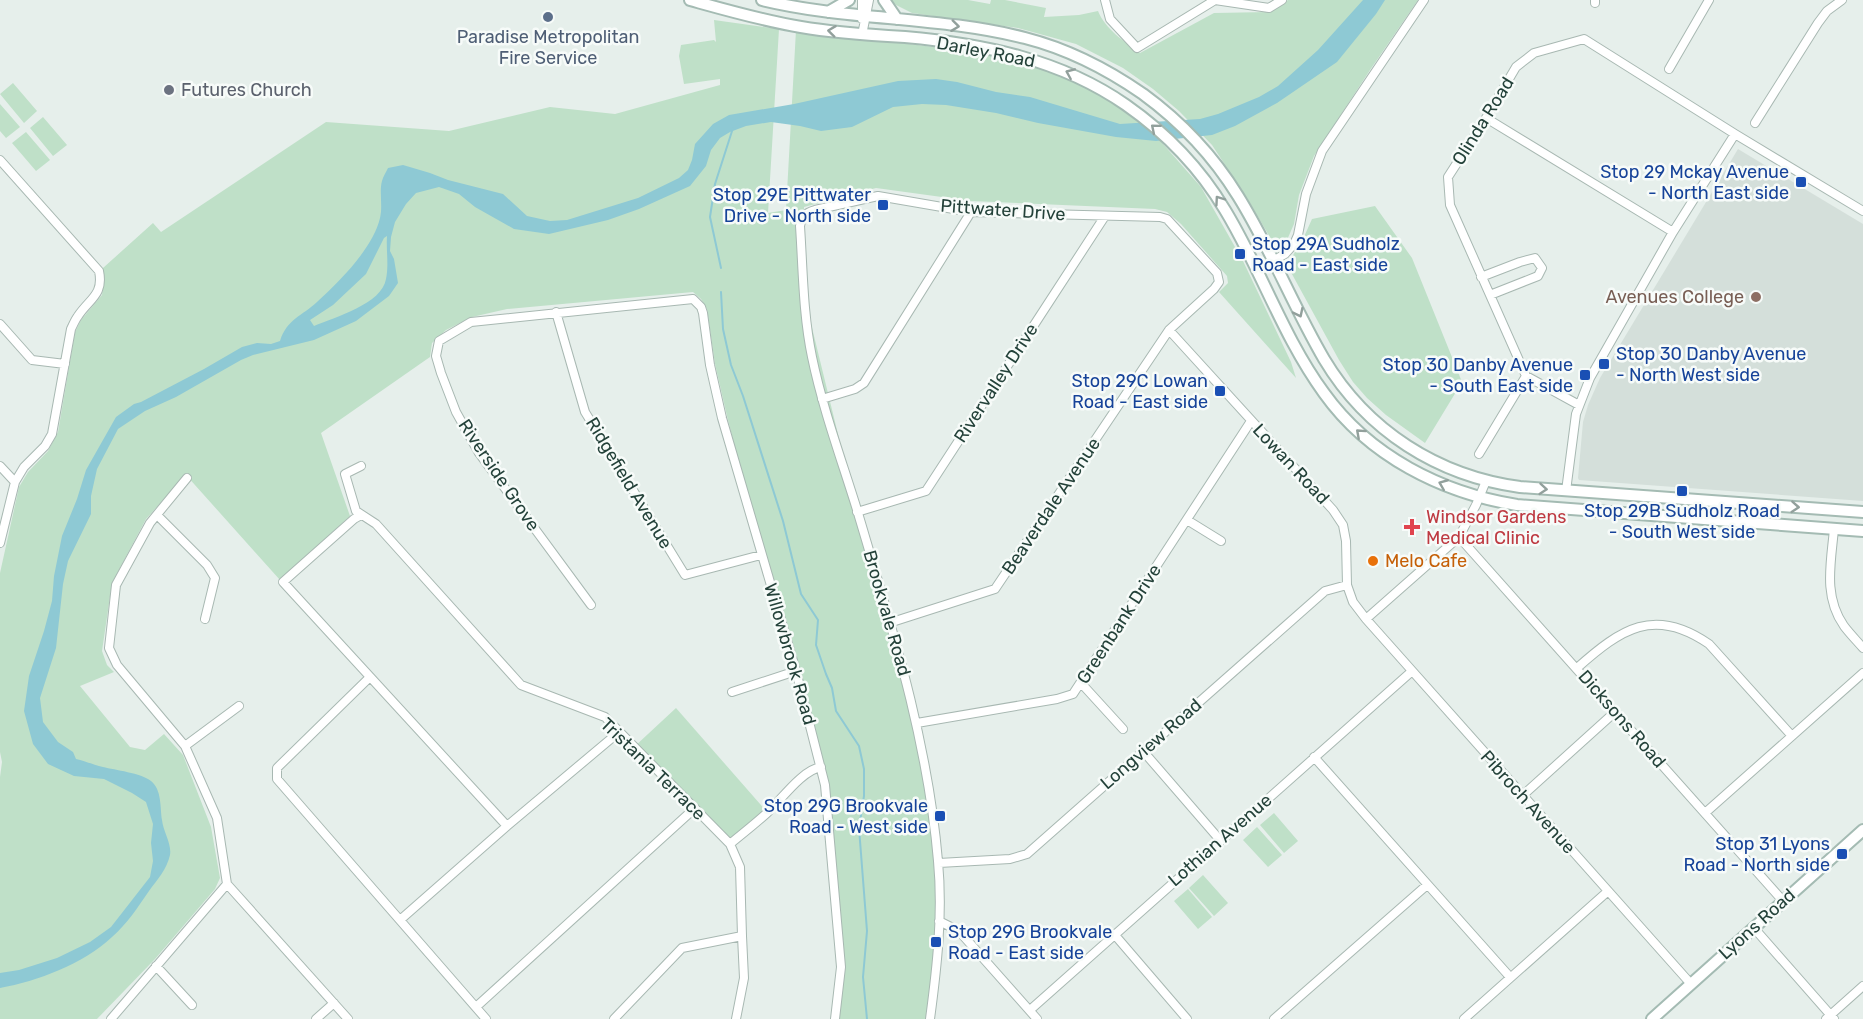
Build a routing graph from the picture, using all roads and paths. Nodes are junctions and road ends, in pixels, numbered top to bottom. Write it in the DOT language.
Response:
graph roads {
  1 [pos="690,0"];
  2 [pos="762,0"];
  3 [pos="849,0"];
  4 [pos="862,0"];
  5 [pos="868,0"];
  6 [pos="884,0"];
  7 [pos="1105,0"];
  8 [pos="1215,0"];
  9 [pos="1282,0"];
  10 [pos="1424,0"];
  11 [pos="1709,0"];
  12 [pos="1842,0"];
  13 [pos="828,12"];
  14 [pos="864,16"];
  15 [pos="897,19"];
  16 [pos="862,35"];
  17 [pos="1669,69"];
  18 [pos="1486,118"];
  19 [pos="1755,123"];
  20 [pos="1735,134"];
  21 [pos="0,160"];
  22 [pos="1863,211"];
  23 [pos="971,212"];
  24 [pos="806,213"];
  25 [pos="1105,216"];
  26 [pos="1167,219"];
  27 [pos="1673,232"];
  28 [pos="1273,261"];
  29 [pos="1257,270"];
  30 [pos="1481,277"];
  31 [pos="1490,295"];
  32 [pos="693,299"];
  33 [pos="556,312"];
  34 [pos="0,324"];
  35 [pos="1169,330"];
  36 [pos="65,364"];
  37 [pos="1526,376"];
  38 [pos="822,399"];
  39 [pos="1579,405"];
  40 [pos="1251,422"];
  41 [pos="1479,454"];
  42 [pos="0,466"];
  43 [pos="361,466"];
  44 [pos="188,478"];
  45 [pos="1486,481"];
  46 [pos="15,482"];
  47 [pos="1566,491"];
  48 [pos="1480,497"];
  49 [pos="1761,505"];
  50 [pos="1560,508"];
  51 [pos="857,512"];
  52 [pos="1863,512"];
  53 [pos="157,515"];
  54 [pos="361,515"];
  55 [pos="1187,520"];
  56 [pos="1759,524"];
  57 [pos="1834,529"];
  58 [pos="1863,531"];
  59 [pos="1,532"];
  60 [pos="1459,537"];
  61 [pos="1221,542"];
  62 [pos="0,543"];
  63 [pos="761,555"];
  64 [pos="1347,585"];
  65 [pos="591,605"];
  66 [pos="205,619"];
  67 [pos="1366,619"];
  68 [pos="889,623"];
  69 [pos="1863,648"];
  70 [pos="1576,668"];
  71 [pos="796,671"];
  72 [pos="1411,672"];
  73 [pos="1863,673"];
  74 [pos="370,677"];
  75 [pos="1081,683"];
  76 [pos="732,692"];
  77 [pos="239,706"];
  78 [pos="1615,712"];
  79 [pos="917,723"];
  80 [pos="1122,729"];
  81 [pos="619,732"];
  82 [pos="1792,736"];
  83 [pos="185,746"];
  84 [pos="1143,751"];
  85 [pos="1314,758"];
  86 [pos="821,767"];
  87 [pos="1522,795"];
  88 [pos="694,808"];
  89 [pos="1705,813"];
  90 [pos="507,826"];
  91 [pos="1863,830"];
  92 [pos="1220,840"];
  93 [pos="730,844"];
  94 [pos="939,863"];
  95 [pos="227,884"];
  96 [pos="1427,885"];
  97 [pos="1607,892"];
  98 [pos="1784,901"];
  99 [pos="400,920"];
  100 [pos="939,921"];
  101 [pos="1754,928"];
  102 [pos="1114,934"];
  103 [pos="742,936"];
  104 [pos="156,966"];
  105 [pos="1510,977"];
  106 [pos="1691,984"];
  107 [pos="1863,986"];
  108 [pos="334,1003"];
  109 [pos="192,1005"];
  110 [pos="476,1007"];
  111 [pos="1030,1010"];
  112 [pos="1830,1018"];
  113 [pos="111,1019"];
  114 [pos="316,1019"];
  115 [pos="348,1019"];
  116 [pos="486,1019"];
  117 [pos="614,1019"];
  118 [pos="736,1019"];
  119 [pos="835,1019"];
  120 [pos="930,1019"];
  121 [pos="1037,1019"];
  122 [pos="1187,1019"];
  123 [pos="1274,1019"];
  124 [pos="1464,1019"];
  125 [pos="1652,1019"];
  16 -- 1 [label="main road, Darley Road, one-way"];
  2 -- 13 [label="main road, Darley Road"];
  3 -- 13 [label="main road"];
  4 -- 14 [label="street"];
  5 -- 14 [label="street"];
  6 -- 15 [label="main road"];
  7 -- 8 [label="street"];
  8 -- 9 [label="street"];
  10 -- 28 [label="street"];
  11 -- 17 [label="street"];
  12 -- 19 [label="street"];
  13 -- 14 [label="main road, Darley Road"];
  14 -- 15 [label="main road, Darley Road"];
  14 -- 16 [label="street"];
  15 -- 28 [label="main road, Darley Road, one-way"];
  29 -- 16 [label="main road, Darley Road, one-way"];
  18 -- 20 [label="street, Olinda Road"];
  18 -- 27 [label="street"];
  18 -- 30 [label="street, Olinda Road"];
  20 -- 22 [label="street"];
  20 -- 27 [label="street"];
  21 -- 36 [label="street"];
  23 -- 24 [label="street, Pittwater Drive"];
  23 -- 25 [label="street, Pittwater Drive"];
  23 -- 38 [label="street"];
  24 -- 38 [label="street, Brookvale Road"];
  25 -- 26 [label="street, Pittwater Drive"];
  25 -- 51 [label="street, Rivervalley Drive"];
  26 -- 35 [label="street, Beaverdale Avenue"];
  27 -- 39 [label="street"];
  28 -- 29 [label="street"];
  28 -- 45 [label="main road, Darley Road, one-way"];
  48 -- 29 [label="main road, Darley Road, one-way"];
  30 -- 31 [label="street, Olinda Road"];
  30 -- 31 [label="street"];
  31 -- 37 [label="street, Olinda Road"];
  32 -- 33 [label="street, Riverside Grove"];
  32 -- 63 [label="street, Willowbrook Road"];
  33 -- 63 [label="street, Ridgefield Avenue"];
  33 -- 65 [label="street, Riverside Grove"];
  34 -- 36 [label="street"];
  35 -- 40 [label="street, Lowan Road"];
  35 -- 68 [label="street, Beaverdale Avenue"];
  36 -- 46 [label="street"];
  37 -- 39 [label="street"];
  37 -- 41 [label="street"];
  38 -- 51 [label="street, Brookvale Road"];
  39 -- 47 [label="street"];
  40 -- 55 [label="street, Greenbank Drive"];
  40 -- 64 [label="street, Lowan Road"];
  42 -- 46 [label="street"];
  43 -- 54 [label="street"];
  44 -- 53 [label="street"];
  45 -- 47 [label="main road, Darley Road, one-way"];
  45 -- 48 [label="street"];
  46 -- 59 [label="street"];
  47 -- 49 [label="main road, Darley Road"];
  47 -- 50 [label="main road"];
  48 -- 50 [label="main road, Darley Road"];
  48 -- 60 [label="street"];
  49 -- 52 [label="main road, Darley Road, one-way"];
  49 -- 56 [label="main road"];
  50 -- 56 [label="main road, Darley Road"];
  51 -- 68 [label="street, Brookvale Road"];
  53 -- 66 [label="street"];
  53 -- 83 [label="street"];
  54 -- 74 [label="street"];
  54 -- 81 [label="street, Tristania Terrace"];
  55 -- 61 [label="street"];
  55 -- 75 [label="street, Greenbank Drive"];
  56 -- 57 [label="main road, Darley Road"];
  57 -- 58 [label="main road, Darley Road"];
  57 -- 69 [label="street"];
  59 -- 62 [label="street"];
  60 -- 67 [label="street"];
  60 -- 70 [label="street, Dicksons Road"];
  63 -- 71 [label="street, Willowbrook Road"];
  64 -- 67 [label="street, Lowan Road"];
  64 -- 84 [label="street, Longview Road"];
  67 -- 72 [label="street, Pibroch Avenue"];
  68 -- 79 [label="street, Brookvale Road"];
  70 -- 78 [label="street, Dicksons Road"];
  70 -- 82 [label="street"];
  71 -- 76 [label="street"];
  71 -- 86 [label="street, Willowbrook Road"];
  72 -- 85 [label="street, Lothian Avenue"];
  72 -- 87 [label="street, Pibroch Avenue"];
  73 -- 82 [label="street"];
  74 -- 90 [label="street"];
  74 -- 99 [label="street"];
  75 -- 79 [label="street, Greenbank Drive"];
  75 -- 80 [label="street"];
  77 -- 83 [label="street"];
  78 -- 87 [label="street"];
  78 -- 89 [label="street, Dicksons Road"];
  79 -- 94 [label="street, Brookvale Road"];
  81 -- 88 [label="street, Tristania Terrace"];
  81 -- 90 [label="street"];
  82 -- 89 [label="street"];
  83 -- 95 [label="street"];
  84 -- 92 [label="street"];
  84 -- 94 [label="street, Longview Road"];
  85 -- 92 [label="street, Lothian Avenue"];
  85 -- 96 [label="street"];
  86 -- 93 [label="street"];
  86 -- 119 [label="street, Willowbrook Road"];
  87 -- 97 [label="street, Pibroch Avenue"];
  88 -- 93 [label="street, Tristania Terrace"];
  88 -- 110 [label="street"];
  89 -- 98 [label="street, Dicksons Road"];
  90 -- 99 [label="street"];
  91 -- 98 [label="main road, Lyons Road"];
  92 -- 102 [label="street, Lothian Avenue"];
  93 -- 103 [label="street, Tristania Terrace"];
  94 -- 100 [label="street, Brookvale Road"];
  95 -- 104 [label="street"];
  95 -- 108 [label="street"];
  96 -- 105 [label="street"];
  96 -- 123 [label="street"];
  97 -- 105 [label="street"];
  97 -- 106 [label="street, Pibroch Avenue"];
  98 -- 101 [label="main road, Lyons Road"];
  99 -- 110 [label="street"];
  100 -- 111 [label="street"];
  100 -- 120 [label="street, Brookvale Road"];
  101 -- 106 [label="main road, Lyons Road"];
  101 -- 112 [label="street"];
  102 -- 111 [label="street, Lothian Avenue"];
  102 -- 122 [label="street"];
  103 -- 117 [label="street"];
  103 -- 118 [label="street, Tristania Terrace"];
  104 -- 109 [label="street"];
  104 -- 113 [label="street"];
  105 -- 124 [label="street"];
  106 -- 125 [label="main road, Lyons Road"];
  107 -- 112 [label="street"];
  108 -- 114 [label="street"];
  108 -- 115 [label="street"];
  110 -- 116 [label="street"];
  111 -- 121 [label="street"];
}
